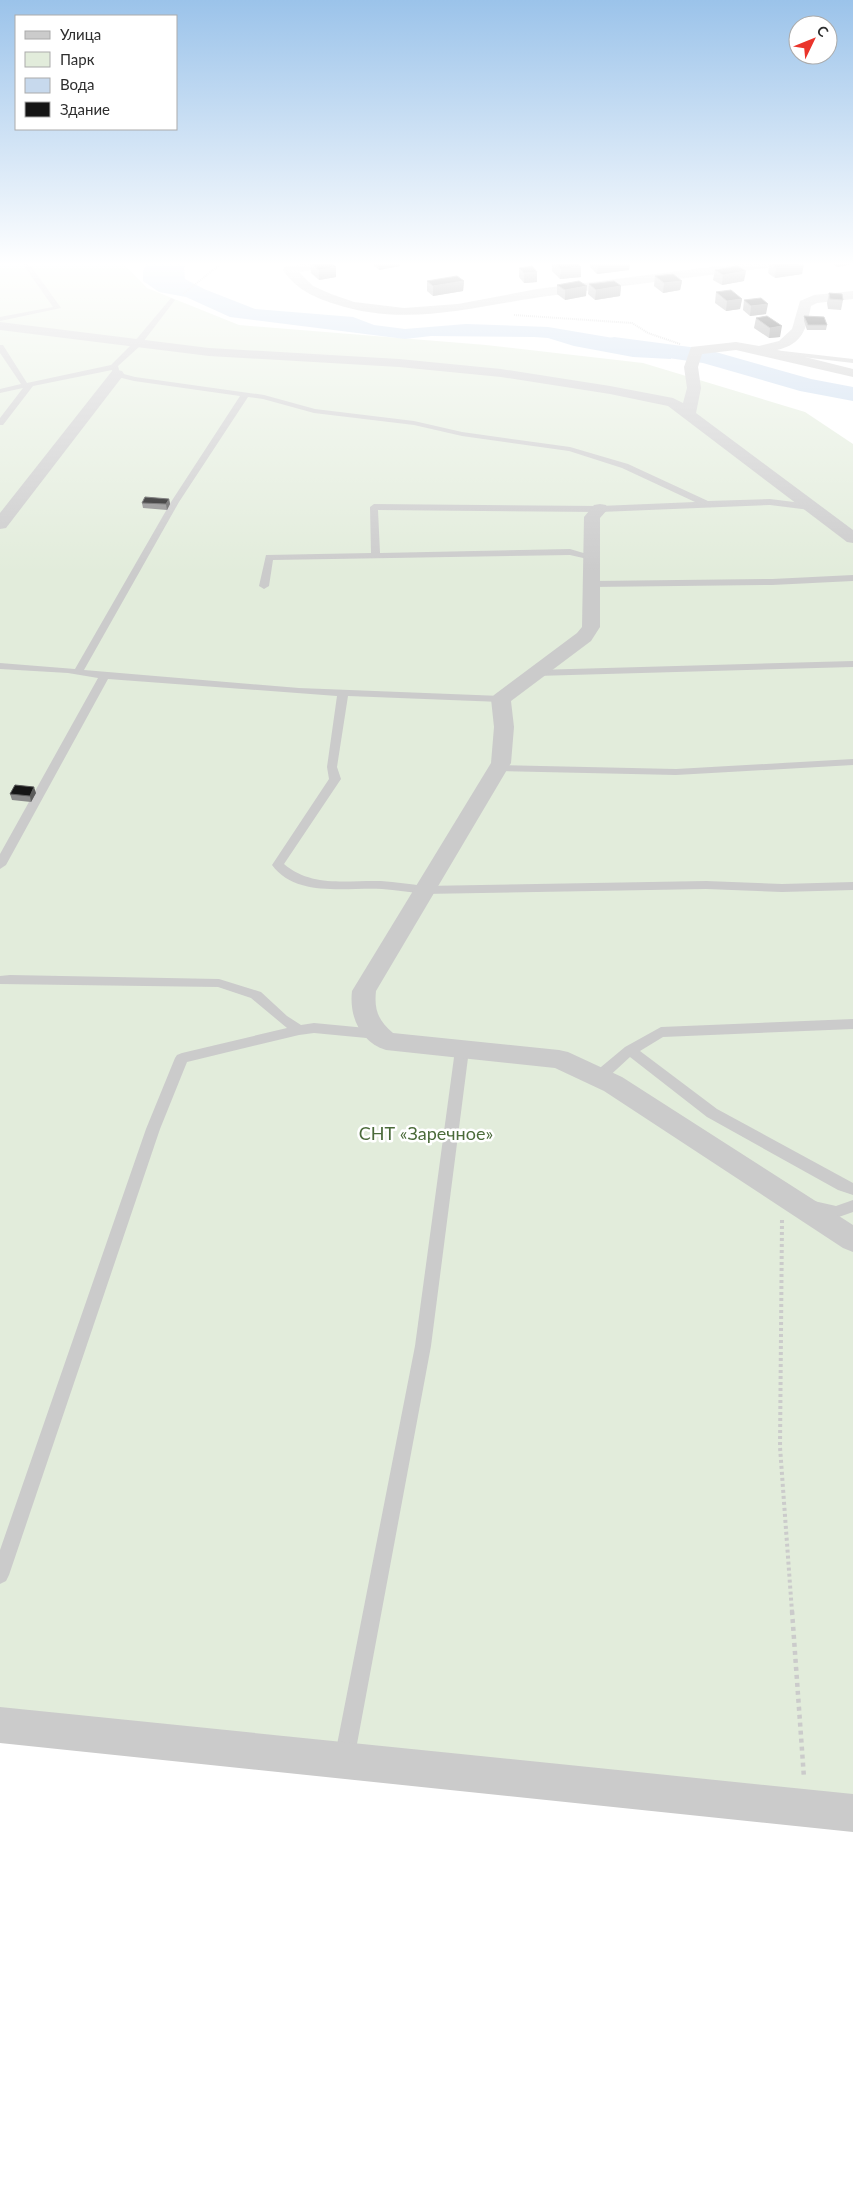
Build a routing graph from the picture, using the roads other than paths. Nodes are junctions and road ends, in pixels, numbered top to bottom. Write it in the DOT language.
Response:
graph roads {
  1 [pos="14,366"];
  2 [pos="119,366"];
  3 [pos="435,366"];
  4 [pos="691,366"];
  5 [pos="823,366"];
  6 [pos="115,371"];
  7 [pos="853,374"];
  8 [pos="28,384"];
  9 [pos="0,391"];
  10 [pos="245,394"];
  11 [pos="688,415"];
  12 [pos="0,423"];
  13 [pos="707,504"];
  14 [pos="810,507"];
  15 [pos="600,509"];
  16 [pos="0,524"];
  17 [pos="853,538"];
  18 [pos="376,556"];
  19 [pos="592,557"];
  20 [pos="853,578"];
  21 [pos="592,584"];
  22 [pos="264,586"];
  23 [pos="853,664"];
  24 [pos="0,666"];
  25 [pos="78,673"];
  26 [pos="536,673"];
  27 [pos="105,675"];
  28 [pos="343,693"];
  29 [pos="501,699"];
  30 [pos="853,762"];
  31 [pos="498,768"];
  32 [pos="0,865"];
  33 [pos="853,886"];
  34 [pos="424,890"];
  35 [pos="0,980"];
  36 [pos="853,1024"];
  37 [pos="299,1030"];
  38 [pos="377,1034"];
  39 [pos="462,1050"];
  40 [pos="630,1050"];
  41 [pos="599,1077"];
  42 [pos="853,1189"];
  43 [pos="788,1198"];
  44 [pos="853,1206"];
  45 [pos="853,1240"];
  46 [pos="0,1575"];
  47 [pos="0,1725"];
  48 [pos="344,1761"];
  49 [pos="853,1813"];
  1 -- 8 [label="lane"];
  2 -- 6 [label="lane"];
  3 -- 11 [label="street"];
  4 -- 11 [label="street"];
  5 -- 7 [label="street"];
  6 -- 8 [label="lane"];
  6 -- 10 [label="lane"];
  6 -- 16 [label="street"];
  8 -- 9 [label="lane"];
  8 -- 12 [label="lane"];
  10 -- 13 [label="lane"];
  10 -- 25 [label="lane"];
  11 -- 14 [label="street"];
  13 -- 14 [label="lane"];
  13 -- 15 [label="lane"];
  14 -- 17 [label="street"];
  15 -- 18 [label="lane"];
  15 -- 19 [label="street"];
  18 -- 19 [label="lane"];
  18 -- 22 [label="lane"];
  19 -- 21 [label="street"];
  20 -- 21 [label="lane"];
  21 -- 26 [label="street"];
  23 -- 26 [label="lane"];
  24 -- 25 [label="lane"];
  25 -- 27 [label="lane"];
  26 -- 29 [label="street"];
  27 -- 28 [label="lane"];
  27 -- 32 [label="lane"];
  28 -- 29 [label="lane"];
  28 -- 34 [label="lane"];
  29 -- 31 [label="street"];
  30 -- 31 [label="lane"];
  31 -- 34 [label="street"];
  33 -- 34 [label="lane"];
  34 -- 38 [label="street"];
  35 -- 37 [label="lane"];
  36 -- 40 [label="lane"];
  37 -- 38 [label="lane"];
  37 -- 46 [label="lane"];
  38 -- 39 [label="street"];
  39 -- 41 [label="street"];
  39 -- 48 [label="lane"];
  40 -- 41 [label="lane"];
  40 -- 42 [label="lane"];
  41 -- 43 [label="street"];
  43 -- 44 [label="lane"];
  43 -- 45 [label="street"];
  47 -- 48 [label="street"];
  48 -- 49 [label="street"];
}
